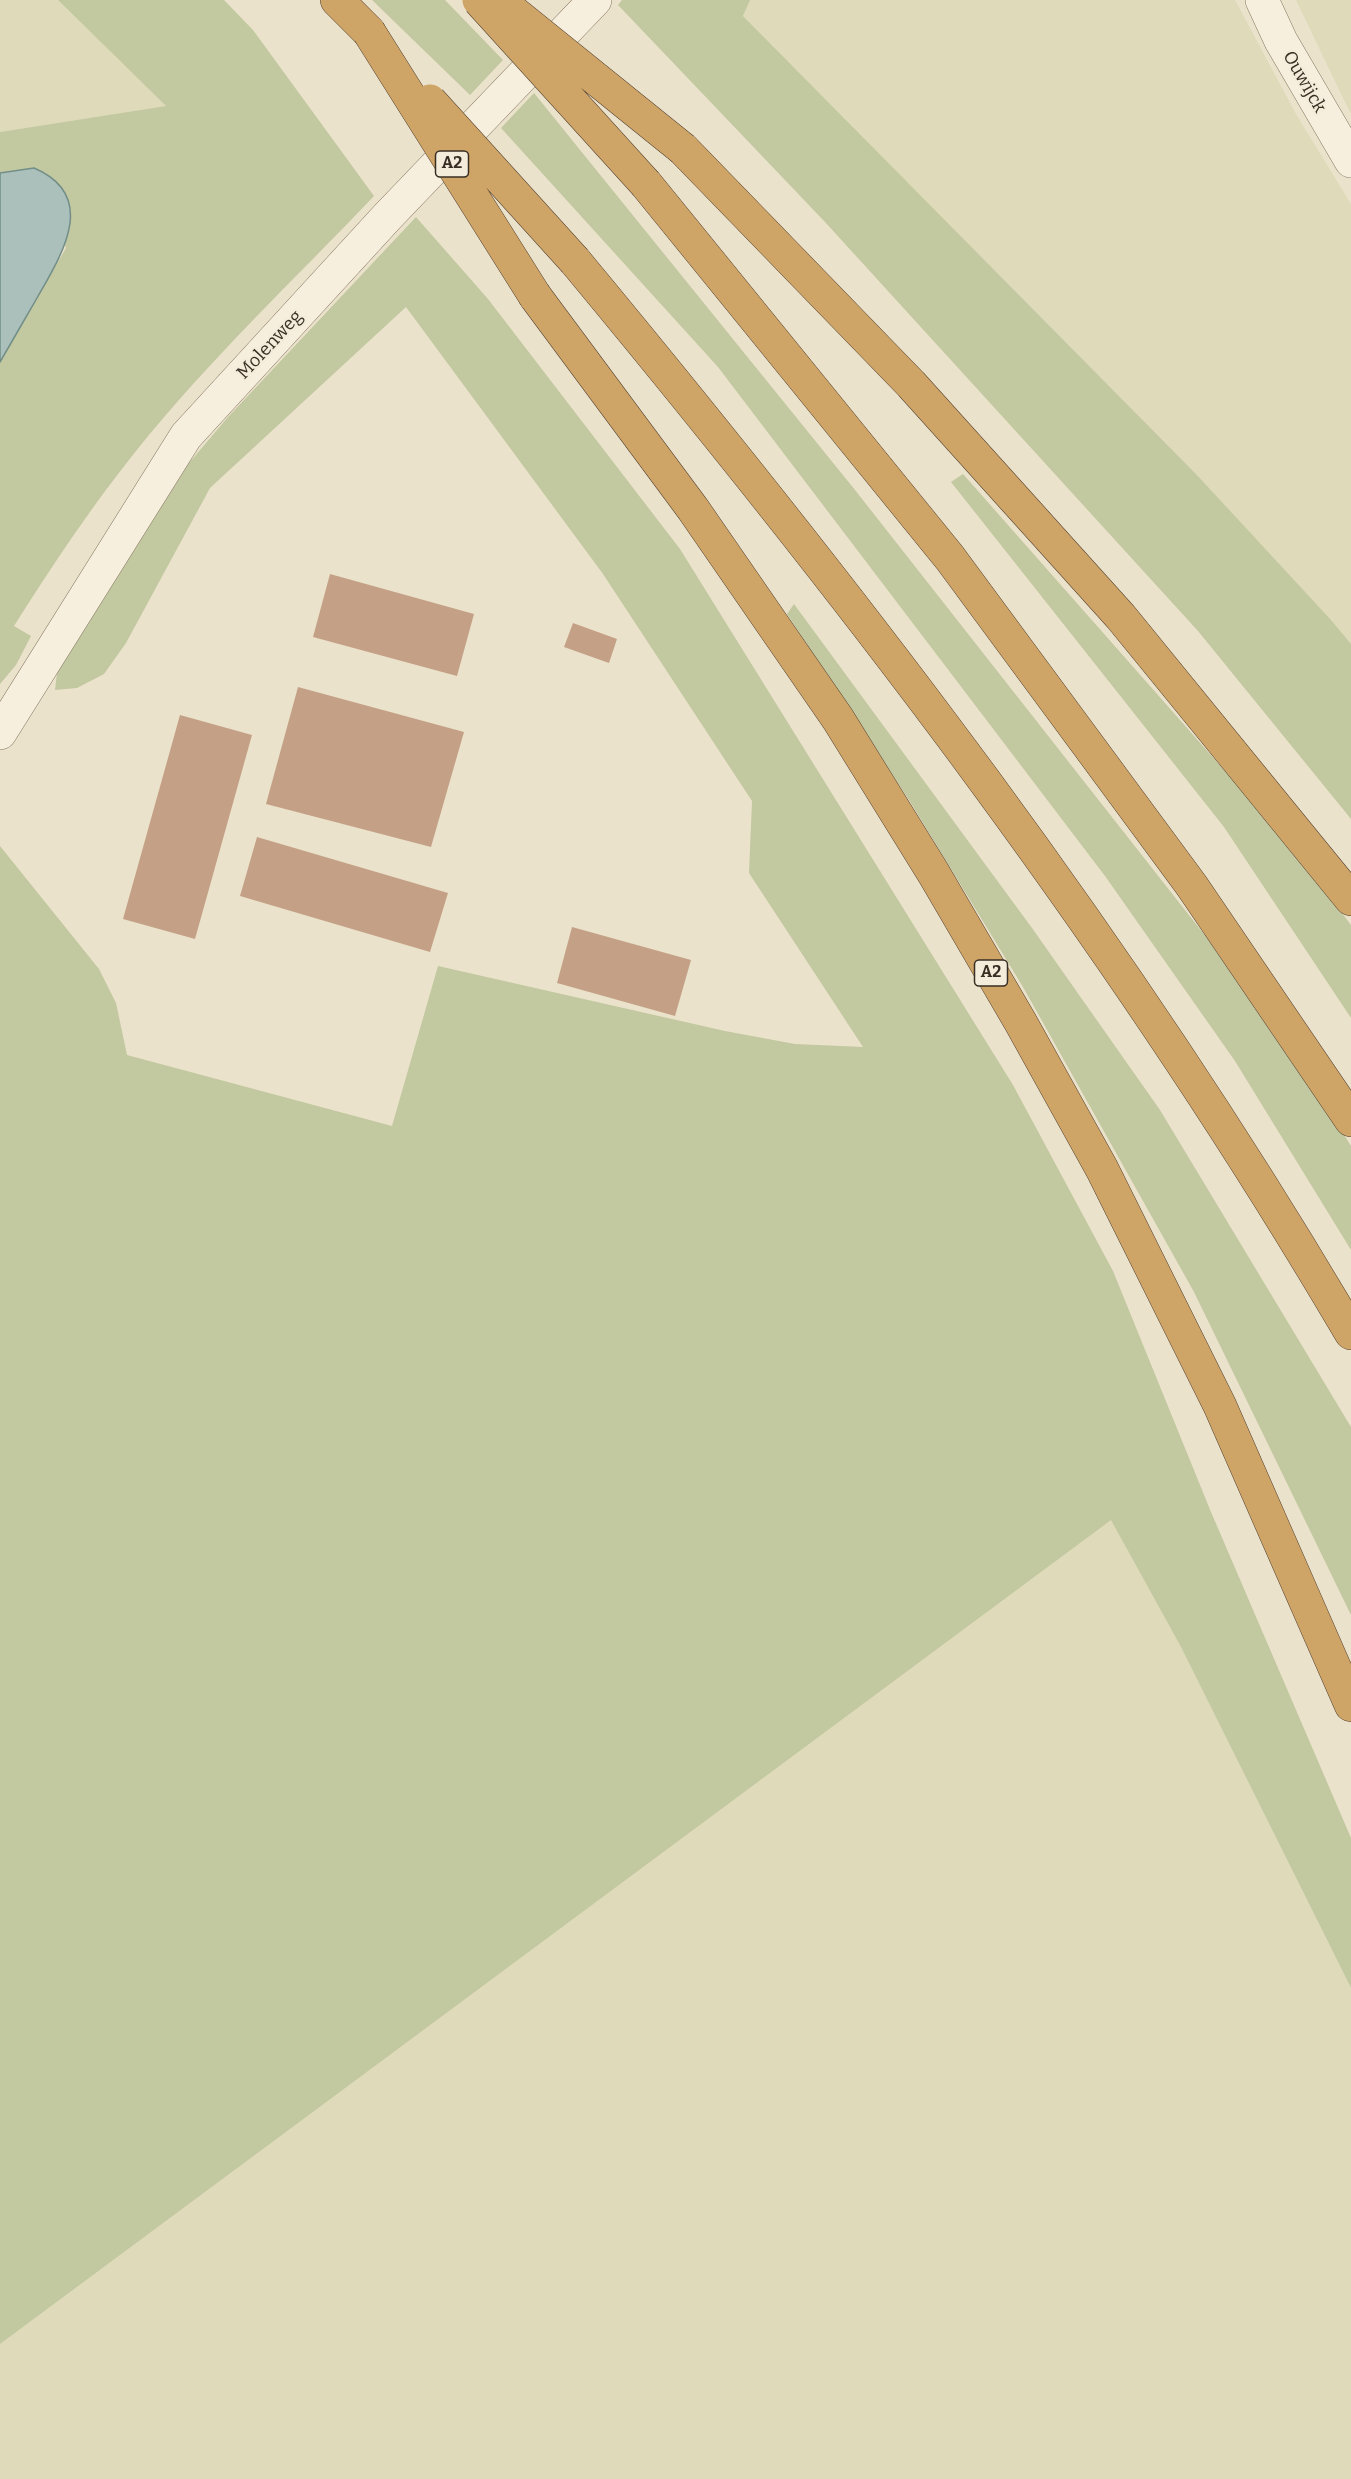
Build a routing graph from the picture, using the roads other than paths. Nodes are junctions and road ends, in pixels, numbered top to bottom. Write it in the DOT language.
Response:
graph roads {
  1 [pos="478,0"];
  2 [pos="499,0"];
  3 [pos="595,0"];
  4 [pos="1262,0"];
  5 [pos="353,17"];
  6 [pos="1351,161"];
  7 [pos="0,733"];
  8 [pos="1351,899"];
  9 [pos="1351,1120"];
  10 [pos="1351,1333"];
  11 [pos="1351,1705"];
  1 -- 9 [label="highway, bridge"];
  2 -- 8 [label="highway, bridge"];
  3 -- 7 [label="street, Molenweg"];
  4 -- 6 [label="street, Ouwijck"];
  5 -- 10 [label="highway, A2, bridge"];
  5 -- 11 [label="highway, A2, bridge"];
}
